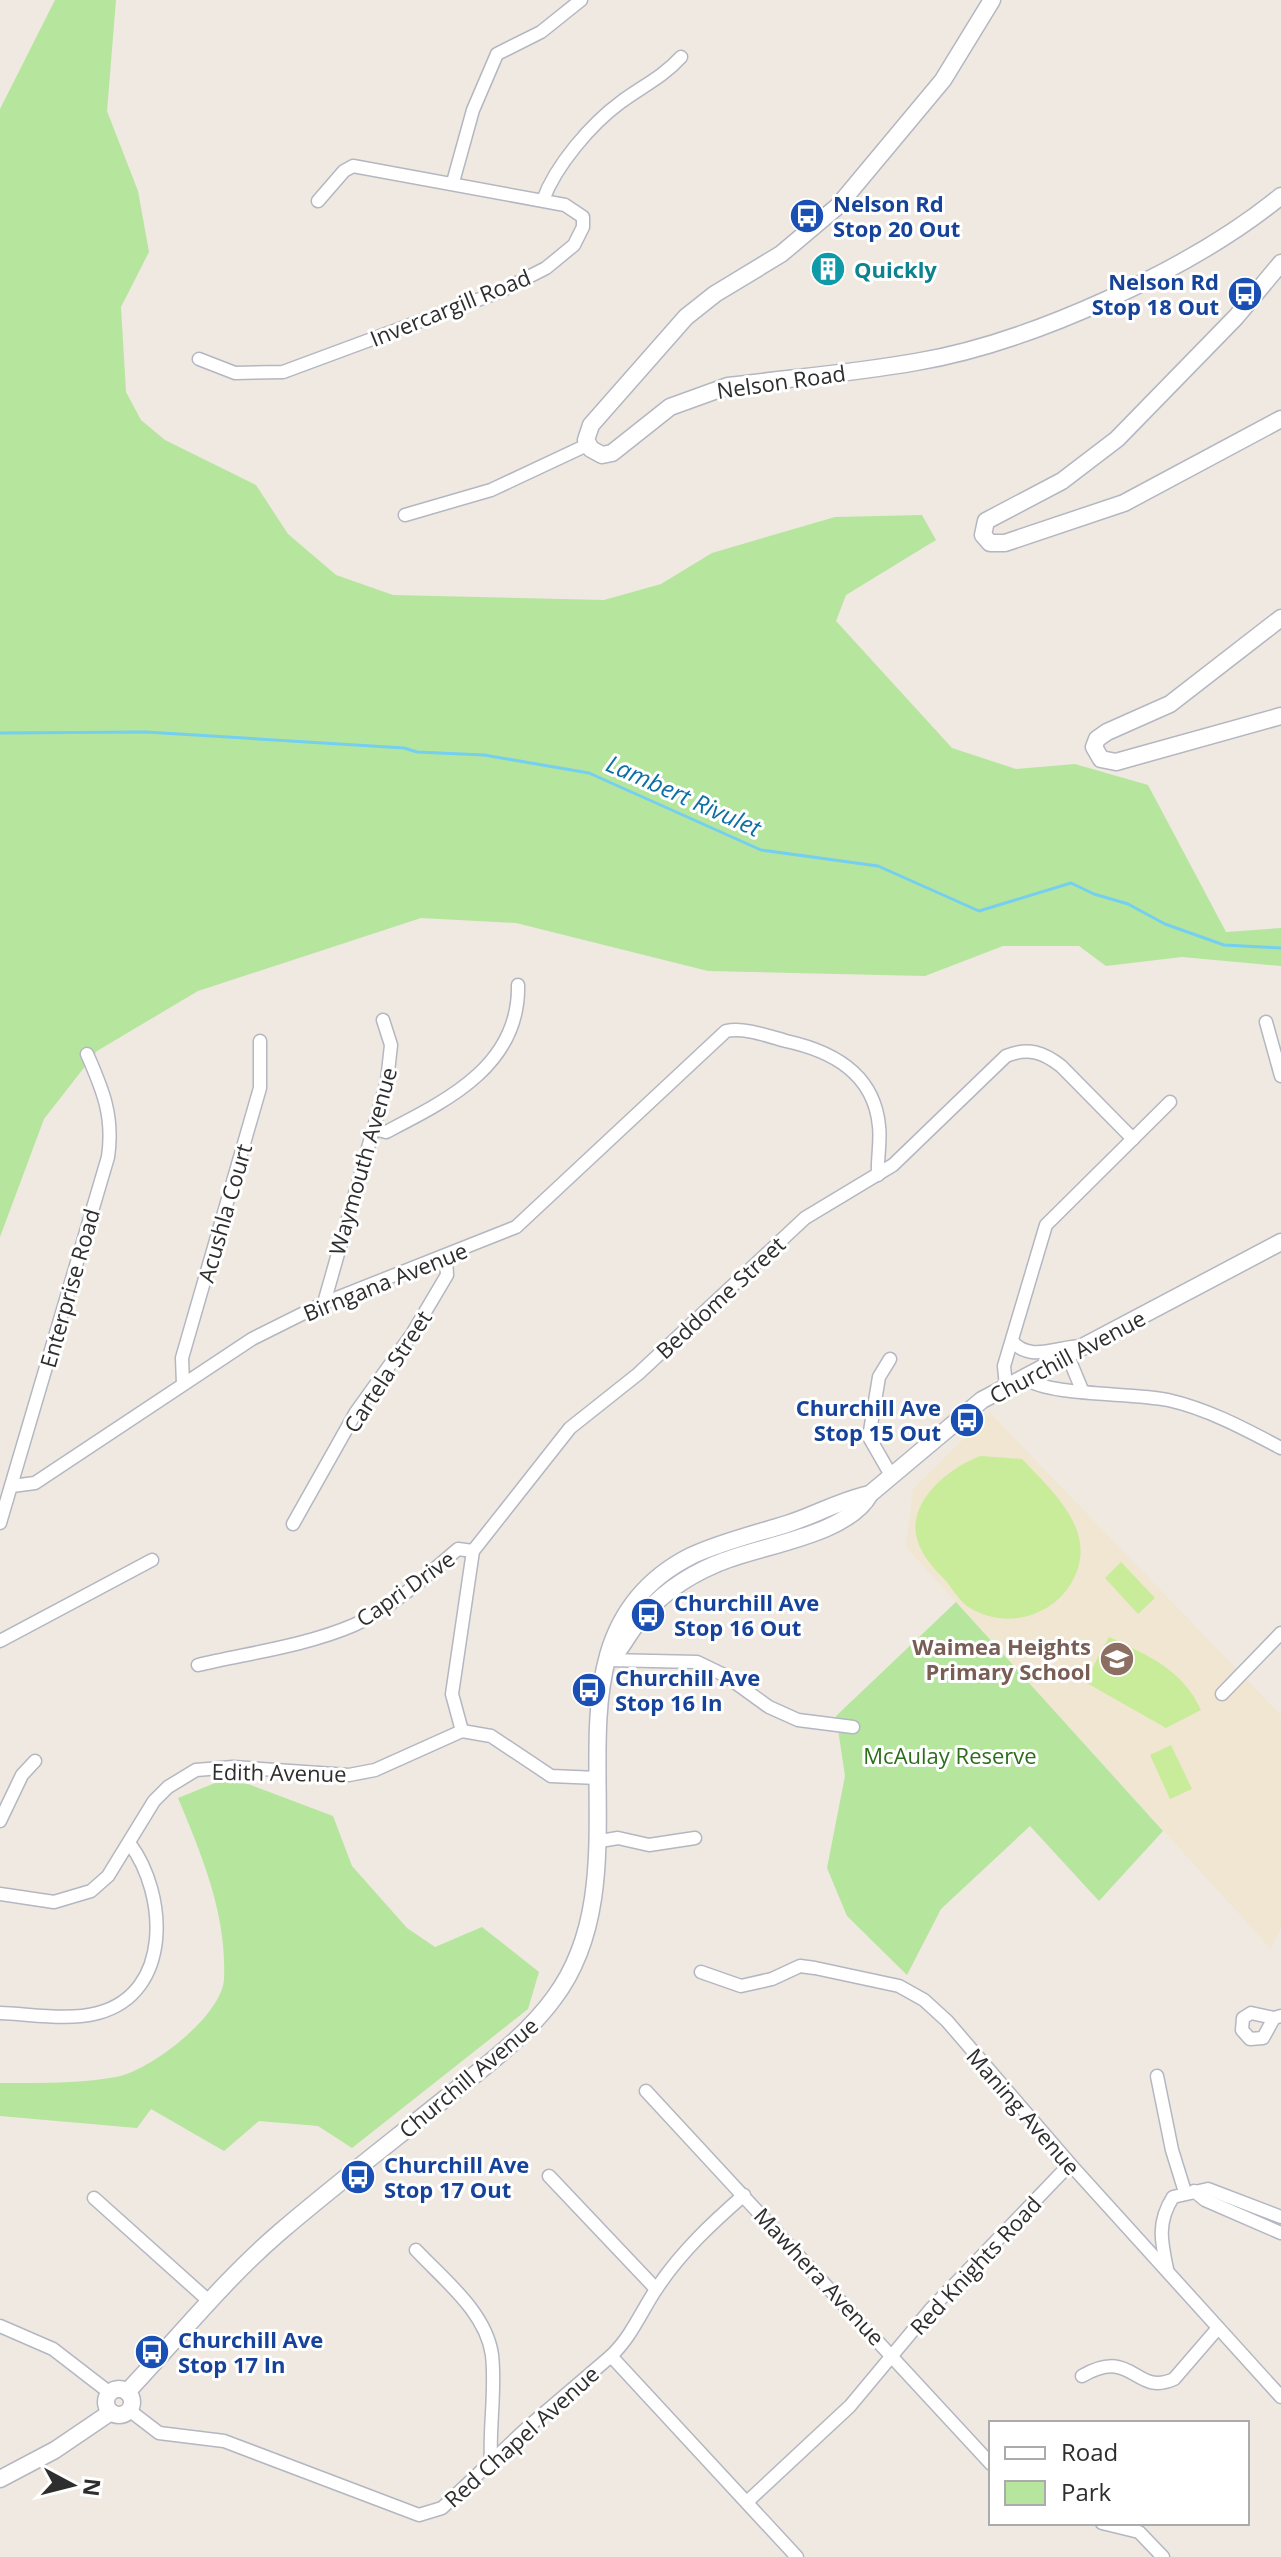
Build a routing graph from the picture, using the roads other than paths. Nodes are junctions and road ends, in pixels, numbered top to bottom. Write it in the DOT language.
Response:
graph roads {
  1 [pos="581,0"];
  2 [pos="992,0"];
  3 [pos="681,57"];
  4 [pos="453,182"];
  5 [pos="1281,196"];
  6 [pos="318,200"];
  7 [pos="543,200"];
  8 [pos="1281,263"];
  9 [pos="199,359"];
  10 [pos="1281,419"];
  11 [pos="587,445"];
  12 [pos="405,515"];
  13 [pos="1281,618"];
  14 [pos="1281,716"];
  15 [pos="518,985"];
  16 [pos="383,1020"];
  17 [pos="1266,1022"];
  18 [pos="260,1041"];
  19 [pos="87,1054"];
  20 [pos="1281,1076"];
  21 [pos="1170,1102"];
  22 [pos="374,1129"];
  23 [pos="1133,1139"];
  24 [pos="878,1175"];
  25 [pos="1281,1242"];
  26 [pos="446,1257"];
  27 [pos="324,1303"];
  28 [pos="1012,1341"];
  29 [pos="1086,1346"];
  30 [pos="1068,1356"];
  31 [pos="890,1359"];
  32 [pos="1024,1378"];
  33 [pos="183,1384"];
  34 [pos="1006,1387"];
  35 [pos="1082,1390"];
  36 [pos="1281,1448"];
  37 [pos="892,1477"];
  38 [pos="12,1486"];
  39 [pos="0,1523"];
  40 [pos="293,1524"];
  41 [pos="473,1551"];
  42 [pos="152,1560"];
  43 [pos="1281,1633"];
  44 [pos="0,1641"];
  45 [pos="608,1660"];
  46 [pos="198,1665"];
  47 [pos="1222,1694"];
  48 [pos="853,1727"];
  49 [pos="462,1731"];
  50 [pos="35,1761"];
  51 [pos="598,1778"];
  52 [pos="0,1821"];
  53 [pos="695,1838"];
  54 [pos="600,1841"];
  55 [pos="130,1844"];
  56 [pos="0,1894"];
  57 [pos="701,1972"];
  58 [pos="0,2013"];
  59 [pos="1157,2076"];
  60 [pos="646,2091"];
  61 [pos="1070,2164"];
  62 [pos="549,2176"];
  63 [pos="1189,2191"];
  64 [pos="744,2195"];
  65 [pos="94,2198"];
  66 [pos="1281,2217"];
  67 [pos="1281,2233"];
  68 [pos="416,2250"];
  69 [pos="1168,2272"];
  70 [pos="656,2289"];
  71 [pos="210,2302"];
  72 [pos="0,2326"];
  73 [pos="1218,2328"];
  74 [pos="893,2355"];
  75 [pos="611,2356"];
  76 [pos="1082,2376"];
  77 [pos="118,2392"];
  78 [pos="1281,2397"];
  79 [pos="129,2410"];
  80 [pos="111,2412"];
  81 [pos="491,2462"];
  82 [pos="989,2462"];
  83 [pos="0,2479"];
  84 [pos="747,2502"];
  85 [pos="1110,2525"];
  86 [pos="797,2557"];
  87 [pos="1163,2557"];
  1 -- 4 [label="street"];
  2 -- 11 [label="street"];
  3 -- 7 [label="street"];
  4 -- 6 [label="street, Invercargill Road"];
  4 -- 7 [label="street, Invercargill Road"];
  5 -- 11 [label="street, Nelson Road"];
  7 -- 9 [label="street, Invercargill Road"];
  8 -- 10 [label="street"];
  11 -- 12 [label="street"];
  13 -- 14 [label="street"];
  15 -- 22 [label="street"];
  16 -- 22 [label="street, Waymouth Avenue"];
  17 -- 20 [label="street"];
  18 -- 33 [label="street, Acushla Court"];
  19 -- 38 [label="street, Enterprise Road"];
  21 -- 23 [label="street"];
  22 -- 27 [label="street, Waymouth Avenue"];
  23 -- 24 [label="street, Beddome Street"];
  23 -- 28 [label="street"];
  24 -- 26 [label="street, Birngana Avenue"];
  24 -- 41 [label="street, Beddome Street"];
  25 -- 29 [label="street, Churchill Avenue"];
  26 -- 27 [label="street, Birngana Avenue"];
  26 -- 40 [label="street, Cartela Street"];
  27 -- 33 [label="street, Birngana Avenue"];
  28 -- 29 [label="street"];
  28 -- 34 [label="street"];
  29 -- 30 [label="street, Churchill Avenue"];
  30 -- 32 [label="street, Churchill Avenue"];
  30 -- 35 [label="street"];
  31 -- 37 [label="street"];
  32 -- 34 [label="street, Churchill Avenue"];
  32 -- 35 [label="street"];
  33 -- 38 [label="street, Birngana Avenue"];
  34 -- 37 [label="street, Churchill Avenue"];
  35 -- 36 [label="street"];
  37 -- 45 [label="street, Churchill Avenue"];
  38 -- 39 [label="street, Enterprise Road"];
  41 -- 46 [label="street, Capri Drive"];
  41 -- 49 [label="street"];
  42 -- 44 [label="street"];
  43 -- 47 [label="street"];
  45 -- 48 [label="street"];
  45 -- 51 [label="street, Churchill Avenue"];
  49 -- 51 [label="street"];
  49 -- 55 [label="street, Edith Avenue"];
  50 -- 52 [label="street"];
  51 -- 54 [label="street, Churchill Avenue"];
  53 -- 54 [label="street"];
  54 -- 71 [label="street, Churchill Avenue"];
  55 -- 56 [label="street, Edith Avenue"];
  55 -- 58 [label="street"];
  57 -- 61 [label="street, Maning Avenue"];
  59 -- 63 [label="street"];
  60 -- 64 [label="street, Mawhera Avenue"];
  61 -- 69 [label="street, Maning Avenue"];
  61 -- 74 [label="street, Red Knights Road"];
  62 -- 70 [label="street"];
  63 -- 66 [label="street"];
  63 -- 67 [label="street"];
  63 -- 69 [label="street"];
  64 -- 70 [label="street"];
  64 -- 74 [label="street, Mawhera Avenue"];
  65 -- 71 [label="street"];
  68 -- 81 [label="street"];
  69 -- 73 [label="street, Maning Avenue"];
  70 -- 75 [label="street"];
  71 -- 77 [label="street, Churchill Avenue"];
  72 -- 77 [label="street"];
  73 -- 76 [label="street"];
  73 -- 78 [label="street, Maning Avenue"];
  74 -- 82 [label="street, Mawhera Avenue"];
  74 -- 84 [label="street, Red Knights Road"];
  75 -- 81 [label="street, Red Chapel Avenue"];
  75 -- 84 [label="street, Red Chapel Avenue"];
  77 -- 79 [label="street"];
  77 -- 80 [label="street"];
  79 -- 80 [label="street"];
  79 -- 81 [label="street, Red Chapel Avenue"];
  80 -- 83 [label="street"];
  84 -- 86 [label="street, Red Chapel Avenue"];
  85 -- 87 [label="street"];
}
